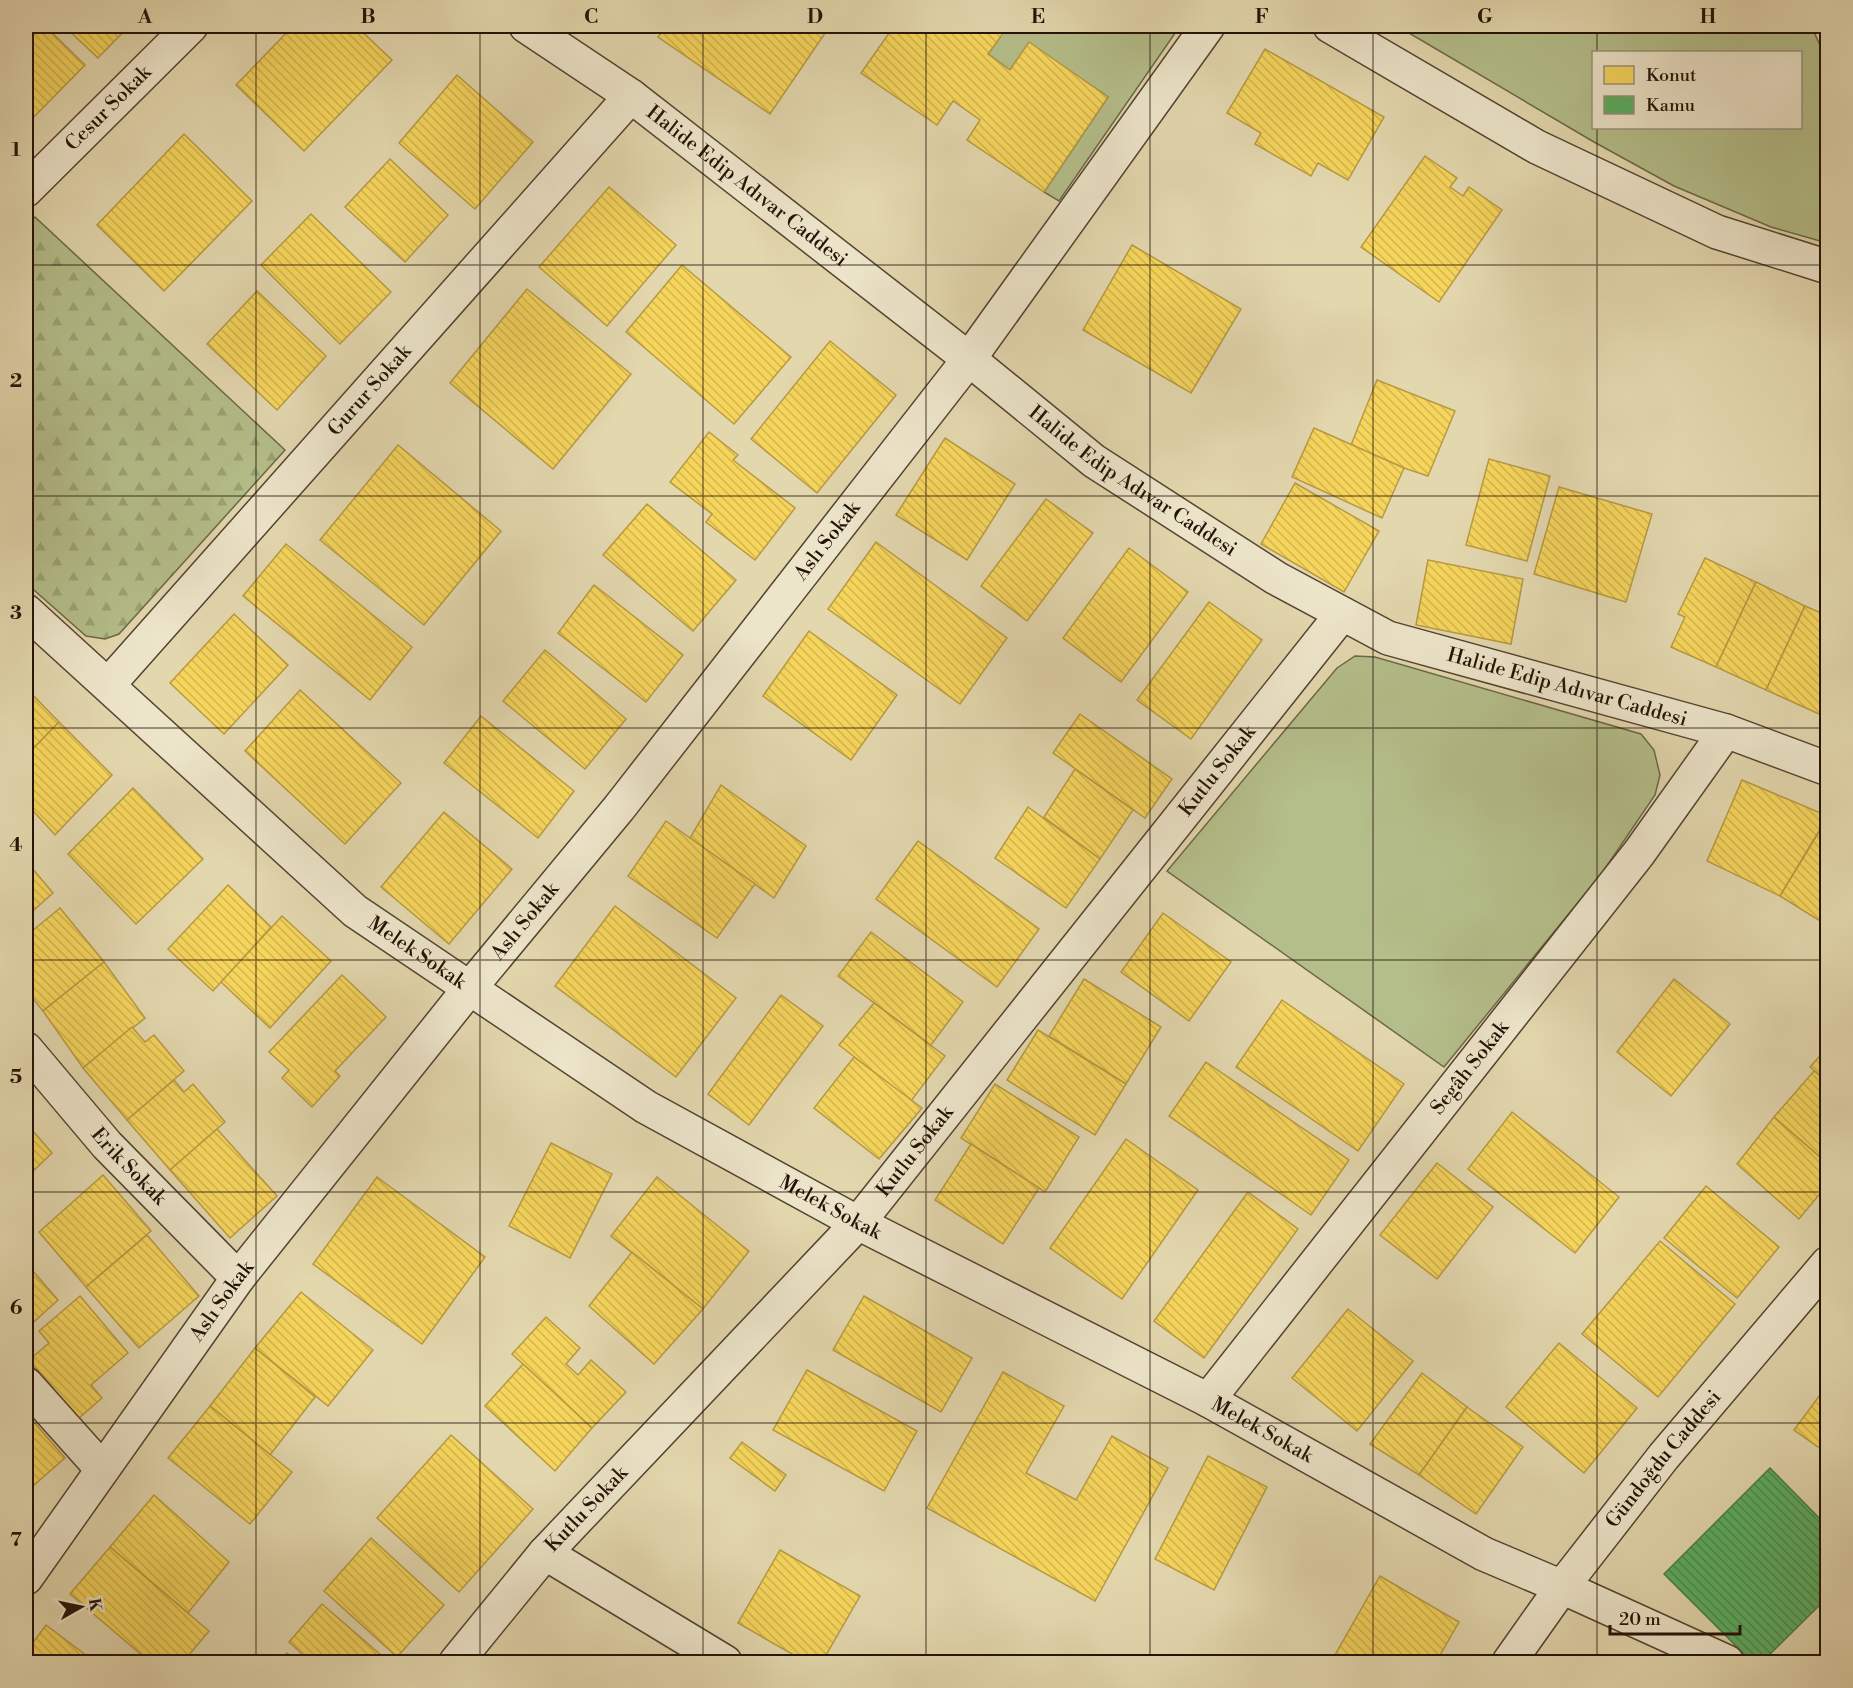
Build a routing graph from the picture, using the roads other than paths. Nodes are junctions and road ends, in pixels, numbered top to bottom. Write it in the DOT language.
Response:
graph roads {
  1 [pos="191,26"];
  2 [pos="526,26"];
  3 [pos="1208,26"];
  4 [pos="1330,26"];
  5 [pos="631,96"];
  6 [pos="26,190"];
  7 [pos="1827,267"];
  8 [pos="969,359"];
  9 [pos="26,611"];
  10 [pos="1342,614"];
  11 [pos="108,685"];
  12 [pos="1726,731"];
  13 [pos="1827,769"];
  14 [pos="470,989"];
  15 [pos="26,1049"];
  16 [pos="858,1223"];
  17 [pos="1827,1263"];
  18 [pos="238,1278"];
  19 [pos="26,1384"];
  20 [pos="1208,1400"];
  21 [pos="102,1469"];
  22 [pos="545,1553"];
  23 [pos="26,1578"];
  24 [pos="1562,1587"];
  25 [pos="456,1662"];
  26 [pos="725,1662"];
  27 [pos="1509,1662"];
  28 [pos="1727,1662"];
  1 -- 6 [label="street, Cesur Sokak"];
  2 -- 5 [label="street, Halide Edip Adıvar Caddesi"];
  3 -- 8 [label="street, Aslı Sokak"];
  4 -- 7 [label="street"];
  5 -- 8 [label="street, Halide Edip Adıvar Caddesi"];
  5 -- 11 [label="street, Gurur Sokak"];
  8 -- 10 [label="street, Halide Edip Adıvar Caddesi"];
  8 -- 14 [label="street, Aslı Sokak"];
  9 -- 11 [label="street, Melek Sokak"];
  10 -- 12 [label="street, Halide Edip Adıvar Caddesi"];
  10 -- 16 [label="street, Kutlu Sokak"];
  11 -- 14 [label="street, Melek Sokak"];
  12 -- 13 [label="street, Halide Edip Adıvar Caddesi"];
  12 -- 20 [label="street, Segâh Sokak"];
  14 -- 16 [label="street, Melek Sokak"];
  14 -- 18 [label="street, Aslı Sokak"];
  15 -- 18 [label="street, Erik Sokak"];
  16 -- 20 [label="street, Melek Sokak"];
  16 -- 22 [label="street, Kutlu Sokak"];
  17 -- 24 [label="street, Gündoğdu Caddesi"];
  18 -- 21 [label="street, Aslı Sokak"];
  19 -- 21 [label="street"];
  20 -- 24 [label="street, Melek Sokak"];
  21 -- 23 [label="street, Aslı Sokak"];
  22 -- 25 [label="street, Kutlu Sokak"];
  22 -- 26 [label="street"];
  24 -- 27 [label="street, Gündoğdu Caddesi"];
  24 -- 28 [label="street, Melek Sokak"];
}
